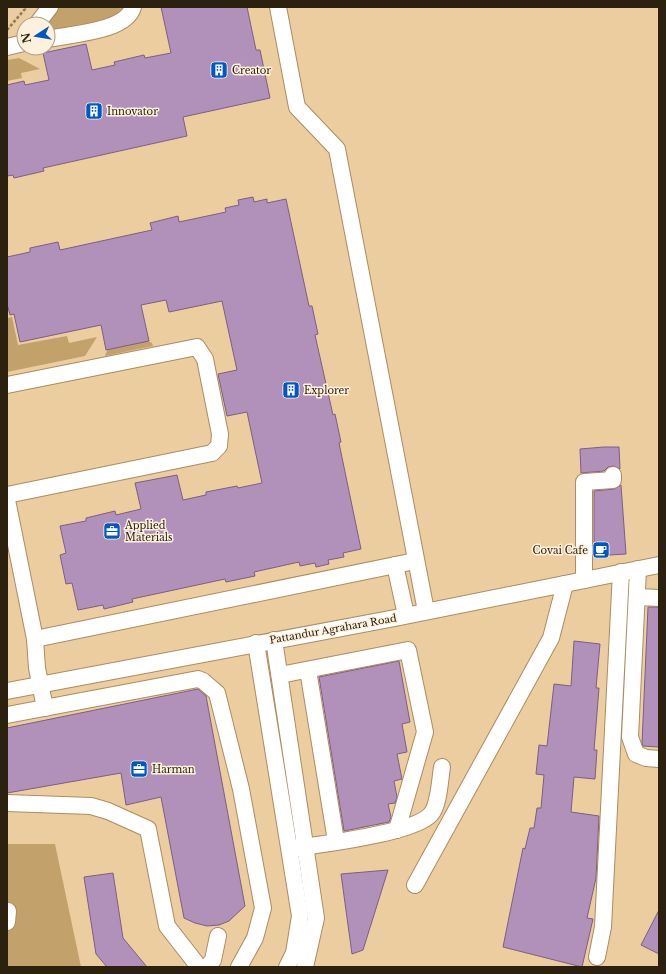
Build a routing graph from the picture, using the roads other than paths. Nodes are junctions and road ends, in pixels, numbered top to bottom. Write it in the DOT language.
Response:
graph roads {
  1 [pos="50,7"];
  2 [pos="133,7"];
  3 [pos="278,7"];
  4 [pos="43,16"];
  5 [pos="56,37"];
  6 [pos="7,385"];
  7 [pos="613,475"];
  8 [pos="7,495"];
  9 [pos="7,500"];
  10 [pos="415,561"];
  11 [pos="659,565"];
  12 [pos="389,566"];
  13 [pos="638,569"];
  14 [pos="621,572"];
  15 [pos="584,580"];
  16 [pos="565,584"];
  17 [pos="638,597"];
  18 [pos="659,598"];
  19 [pos="426,611"];
  20 [pos="400,617"];
  21 [pos="35,639"];
  22 [pos="274,640"];
  23 [pos="256,643"];
  24 [pos="308,670"];
  25 [pos="280,675"];
  26 [pos="40,684"];
  27 [pos="7,691"];
  28 [pos="46,708"];
  29 [pos="7,715"];
  30 [pos="659,759"];
  31 [pos="442,767"];
  32 [pos="7,804"];
  33 [pos="397,830"];
  34 [pos="336,841"];
  35 [pos="305,847"];
  36 [pos="289,849"];
  37 [pos="416,885"];
  38 [pos="218,936"];
  39 [pos="597,958"];
  40 [pos="199,967"];
  41 [pos="207,967"];
  42 [pos="239,967"];
  43 [pos="287,967"];
  44 [pos="305,967"];
  1 -- 4 [label="street"];
  2 -- 5 [label="street"];
  3 -- 10 [label="street"];
  6 -- 8 [label="street"];
  7 -- 15 [label="street"];
  9 -- 21 [label="street"];
  10 -- 12 [label="street"];
  10 -- 19 [label="street"];
  11 -- 13 [label="street, Pattandur Agrahara Road"];
  12 -- 20 [label="street"];
  12 -- 21 [label="street"];
  13 -- 14 [label="street, Pattandur Agrahara Road"];
  13 -- 17 [label="street"];
  14 -- 15 [label="street, Pattandur Agrahara Road"];
  14 -- 39 [label="street"];
  15 -- 16 [label="street, Pattandur Agrahara Road"];
  16 -- 19 [label="street, Pattandur Agrahara Road"];
  16 -- 37 [label="street"];
  17 -- 18 [label="street"];
  17 -- 30 [label="street"];
  19 -- 20 [label="street, Pattandur Agrahara Road"];
  20 -- 22 [label="street, Pattandur Agrahara Road"];
  21 -- 26 [label="street"];
  22 -- 23 [label="street, Pattandur Agrahara Road"];
  22 -- 25 [label="street"];
  23 -- 26 [label="street, Pattandur Agrahara Road"];
  23 -- 36 [label="street"];
  24 -- 25 [label="street"];
  24 -- 33 [label="street"];
  24 -- 34 [label="street"];
  25 -- 35 [label="street"];
  26 -- 27 [label="street, Pattandur Agrahara Road"];
  26 -- 28 [label="street"];
  28 -- 29 [label="street"];
  28 -- 42 [label="street"];
  31 -- 33 [label="street"];
  32 -- 40 [label="street"];
  33 -- 34 [label="street"];
  34 -- 35 [label="street"];
  35 -- 36 [label="street"];
  35 -- 44 [label="street"];
  36 -- 43 [label="street"];
  38 -- 41 [label="street"];
}
